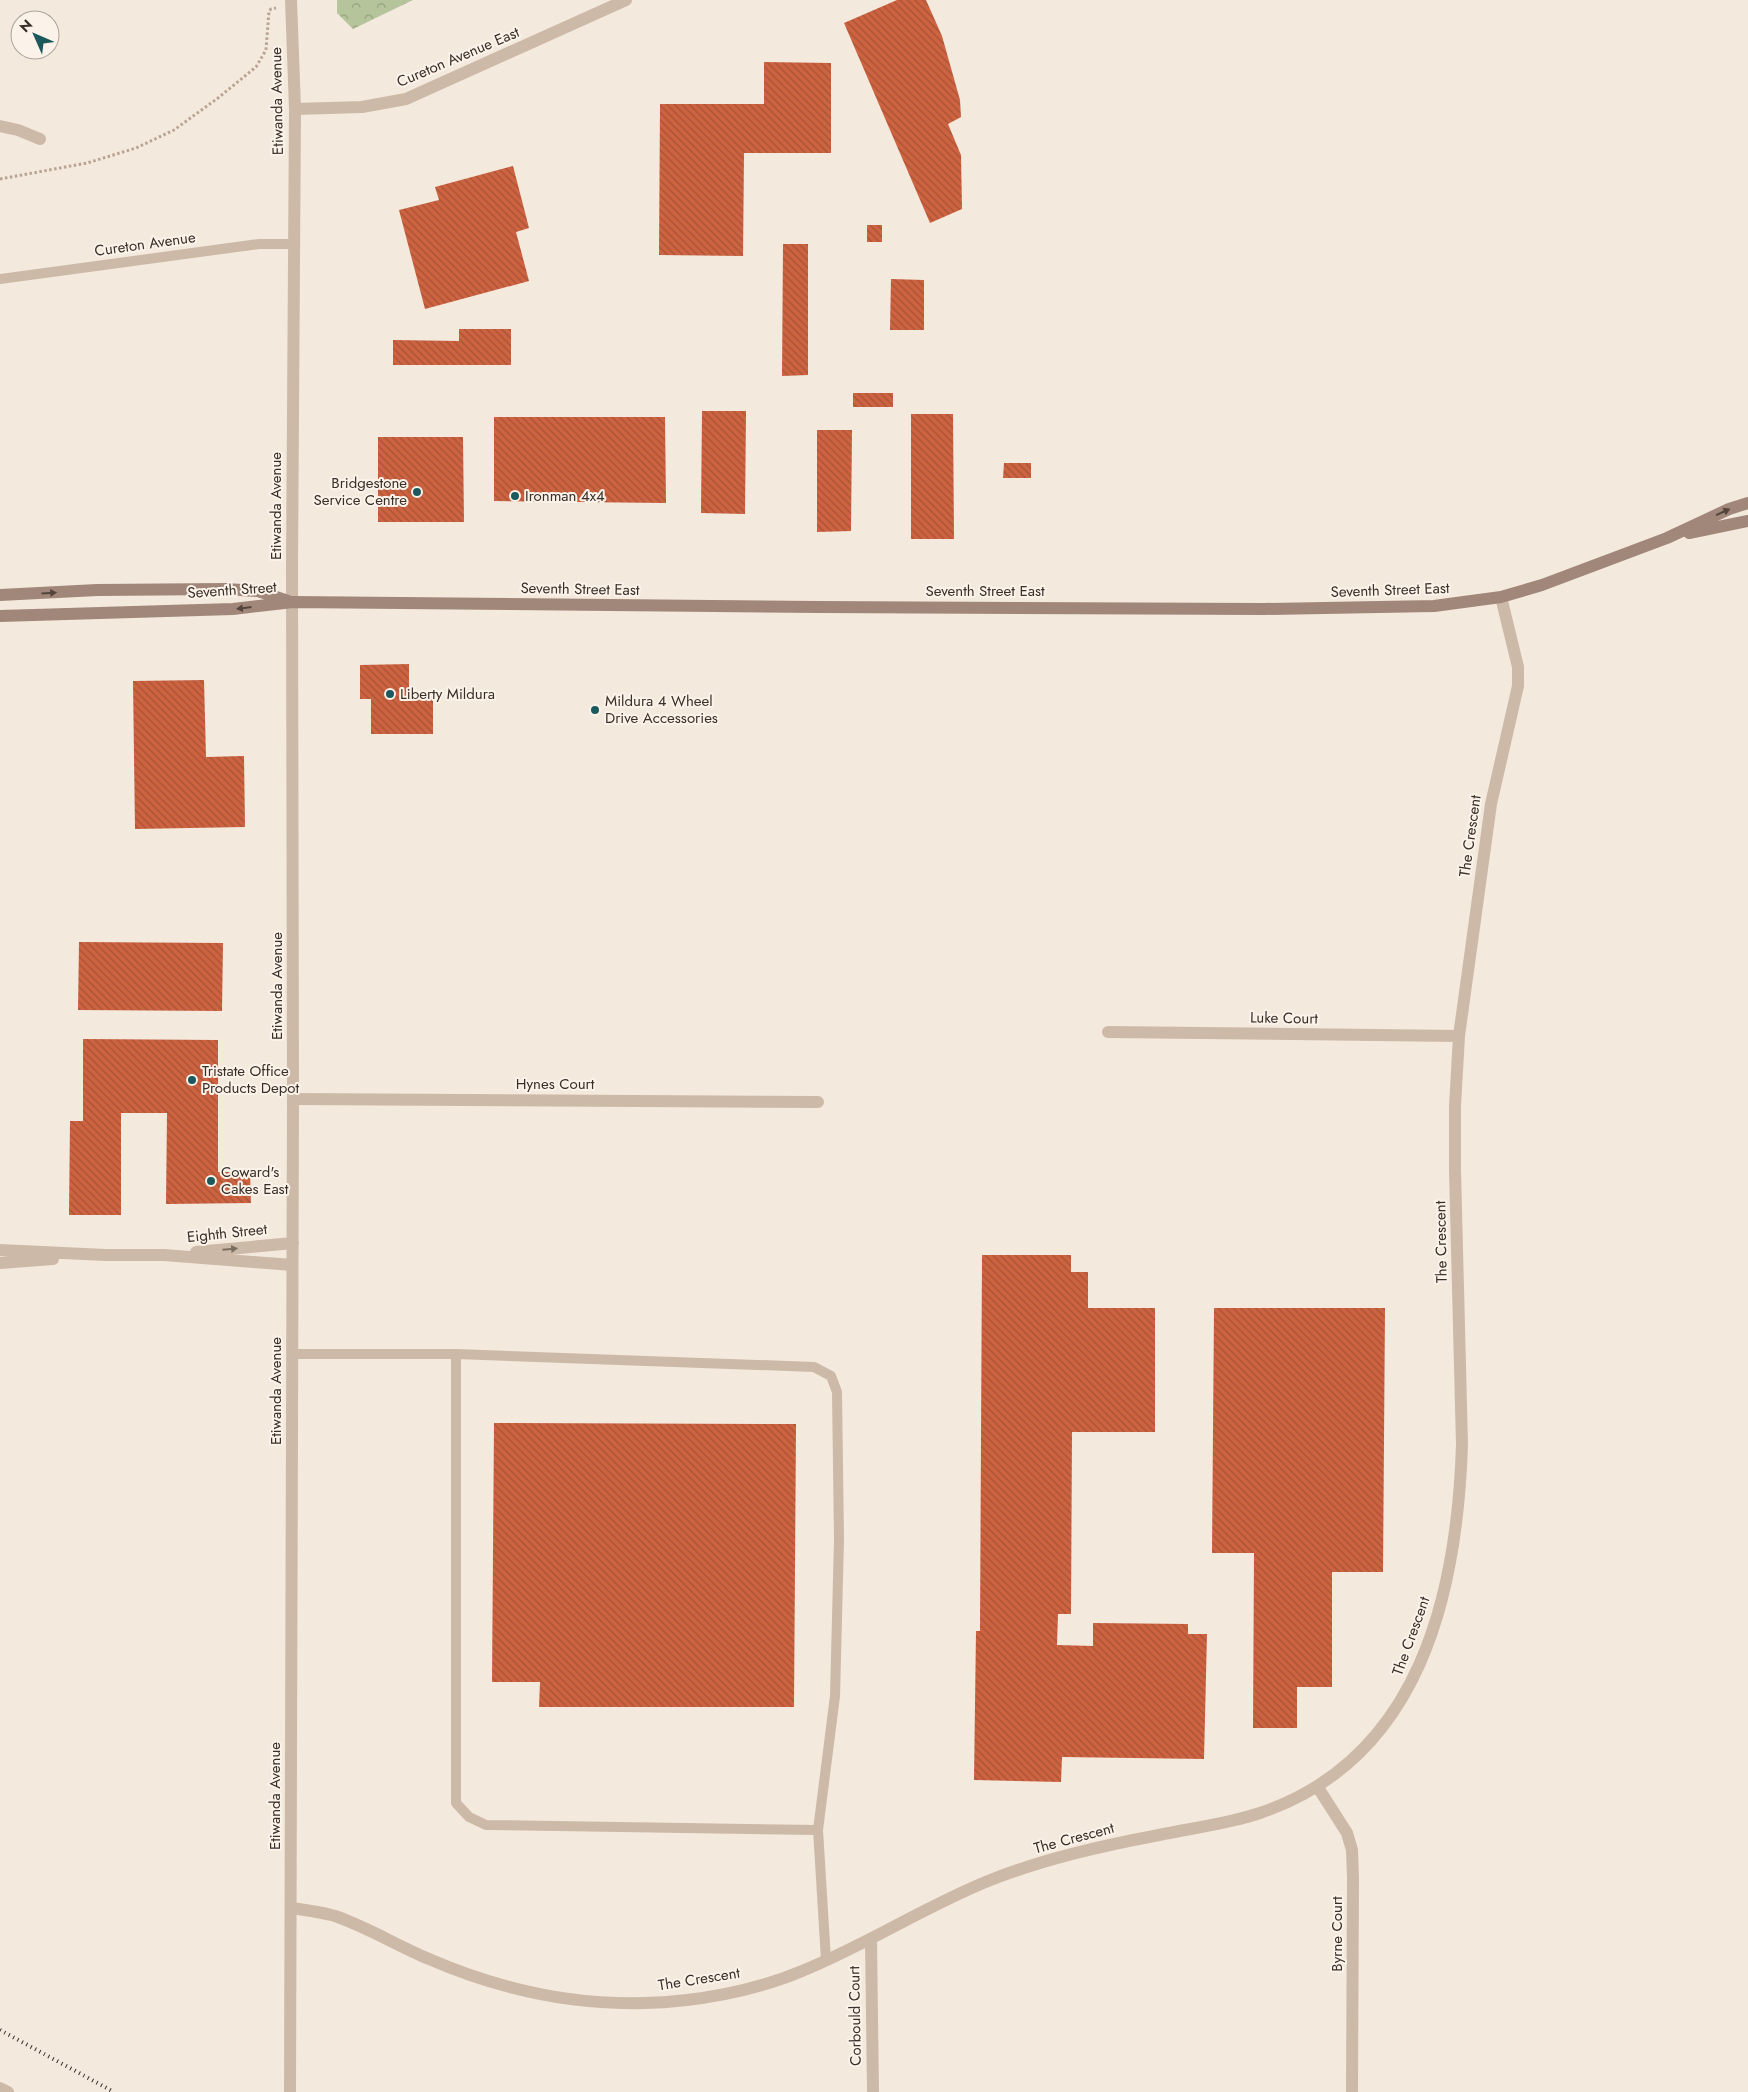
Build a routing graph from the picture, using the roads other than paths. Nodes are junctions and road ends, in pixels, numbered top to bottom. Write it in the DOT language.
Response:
graph roads {
  1 [pos="626,0"];
  2 [pos="291,4"];
  3 [pos="295,110"];
  4 [pos="0,126"];
  5 [pos="40,139"];
  6 [pos="294,244"];
  7 [pos="0,279"];
  8 [pos="1748,503"];
  9 [pos="1748,521"];
  10 [pos="1667,538"];
  11 [pos="0,596"];
  12 [pos="1501,596"];
  13 [pos="292,602"];
  14 [pos="0,616"];
  15 [pos="1108,1032"];
  16 [pos="1459,1036"];
  17 [pos="293,1099"];
  18 [pos="818,1102"];
  19 [pos="293,1243"];
  20 [pos="0,1250"];
  21 [pos="106,1255"];
  22 [pos="164,1255"];
  23 [pos="0,1263"];
  24 [pos="292,1265"];
  25 [pos="292,1354"];
  26 [pos="456,1354"];
  27 [pos="1317,1786"];
  28 [pos="818,1830"];
  29 [pos="291,1908"];
  30 [pos="871,1939"];
  31 [pos="826,1960"];
  32 [pos="0,2088"];
  33 [pos="8,2092"];
  34 [pos="290,2092"];
  35 [pos="872,2092"];
  36 [pos="1352,2092"];
  1 -- 3 [label="street, Cureton Avenue East"];
  2 -- 3 [label="street, Etiwanda Avenue"];
  3 -- 6 [label="street, Etiwanda Avenue"];
  4 -- 5 [label="street"];
  6 -- 7 [label="lane, Cureton Avenue"];
  6 -- 13 [label="street, Etiwanda Avenue"];
  10 -- 8 [label="main road, Seventh Street East, one-way"];
  9 -- 10 [label="main road, Seventh Street East"];
  10 -- 12 [label="main road, Seventh Street East"];
  11 -- 13 [label="main road, Seventh Street, one-way"];
  12 -- 13 [label="main road, Seventh Street East"];
  12 -- 16 [label="street, The Crescent"];
  13 -- 14 [label="main road, Seventh Street, one-way"];
  13 -- 17 [label="street, Etiwanda Avenue"];
  15 -- 16 [label="street, Luke Court"];
  16 -- 27 [label="street, The Crescent"];
  17 -- 18 [label="street, Hynes Court"];
  17 -- 19 [label="street, Etiwanda Avenue"];
  22 -- 19 [label="street, Eighth Street, one-way"];
  19 -- 24 [label="street, Etiwanda Avenue"];
  20 -- 21 [label="street, Eighth Street"];
  21 -- 22 [label="street, Eighth Street"];
  21 -- 23 [label="street, Eighth Street"];
  22 -- 24 [label="street, Eighth Street"];
  24 -- 25 [label="street, Etiwanda Avenue"];
  25 -- 26 [label="lane"];
  25 -- 29 [label="street, Etiwanda Avenue"];
  26 -- 28 [label="lane"];
  26 -- 28 [label="lane"];
  27 -- 30 [label="street, The Crescent"];
  27 -- 36 [label="street, Byrne Court"];
  28 -- 31 [label="lane"];
  29 -- 31 [label="street, The Crescent"];
  29 -- 34 [label="street, Etiwanda Avenue"];
  30 -- 31 [label="street, The Crescent"];
  30 -- 35 [label="street, Corbould Court"];
  32 -- 33 [label="street"];
}
